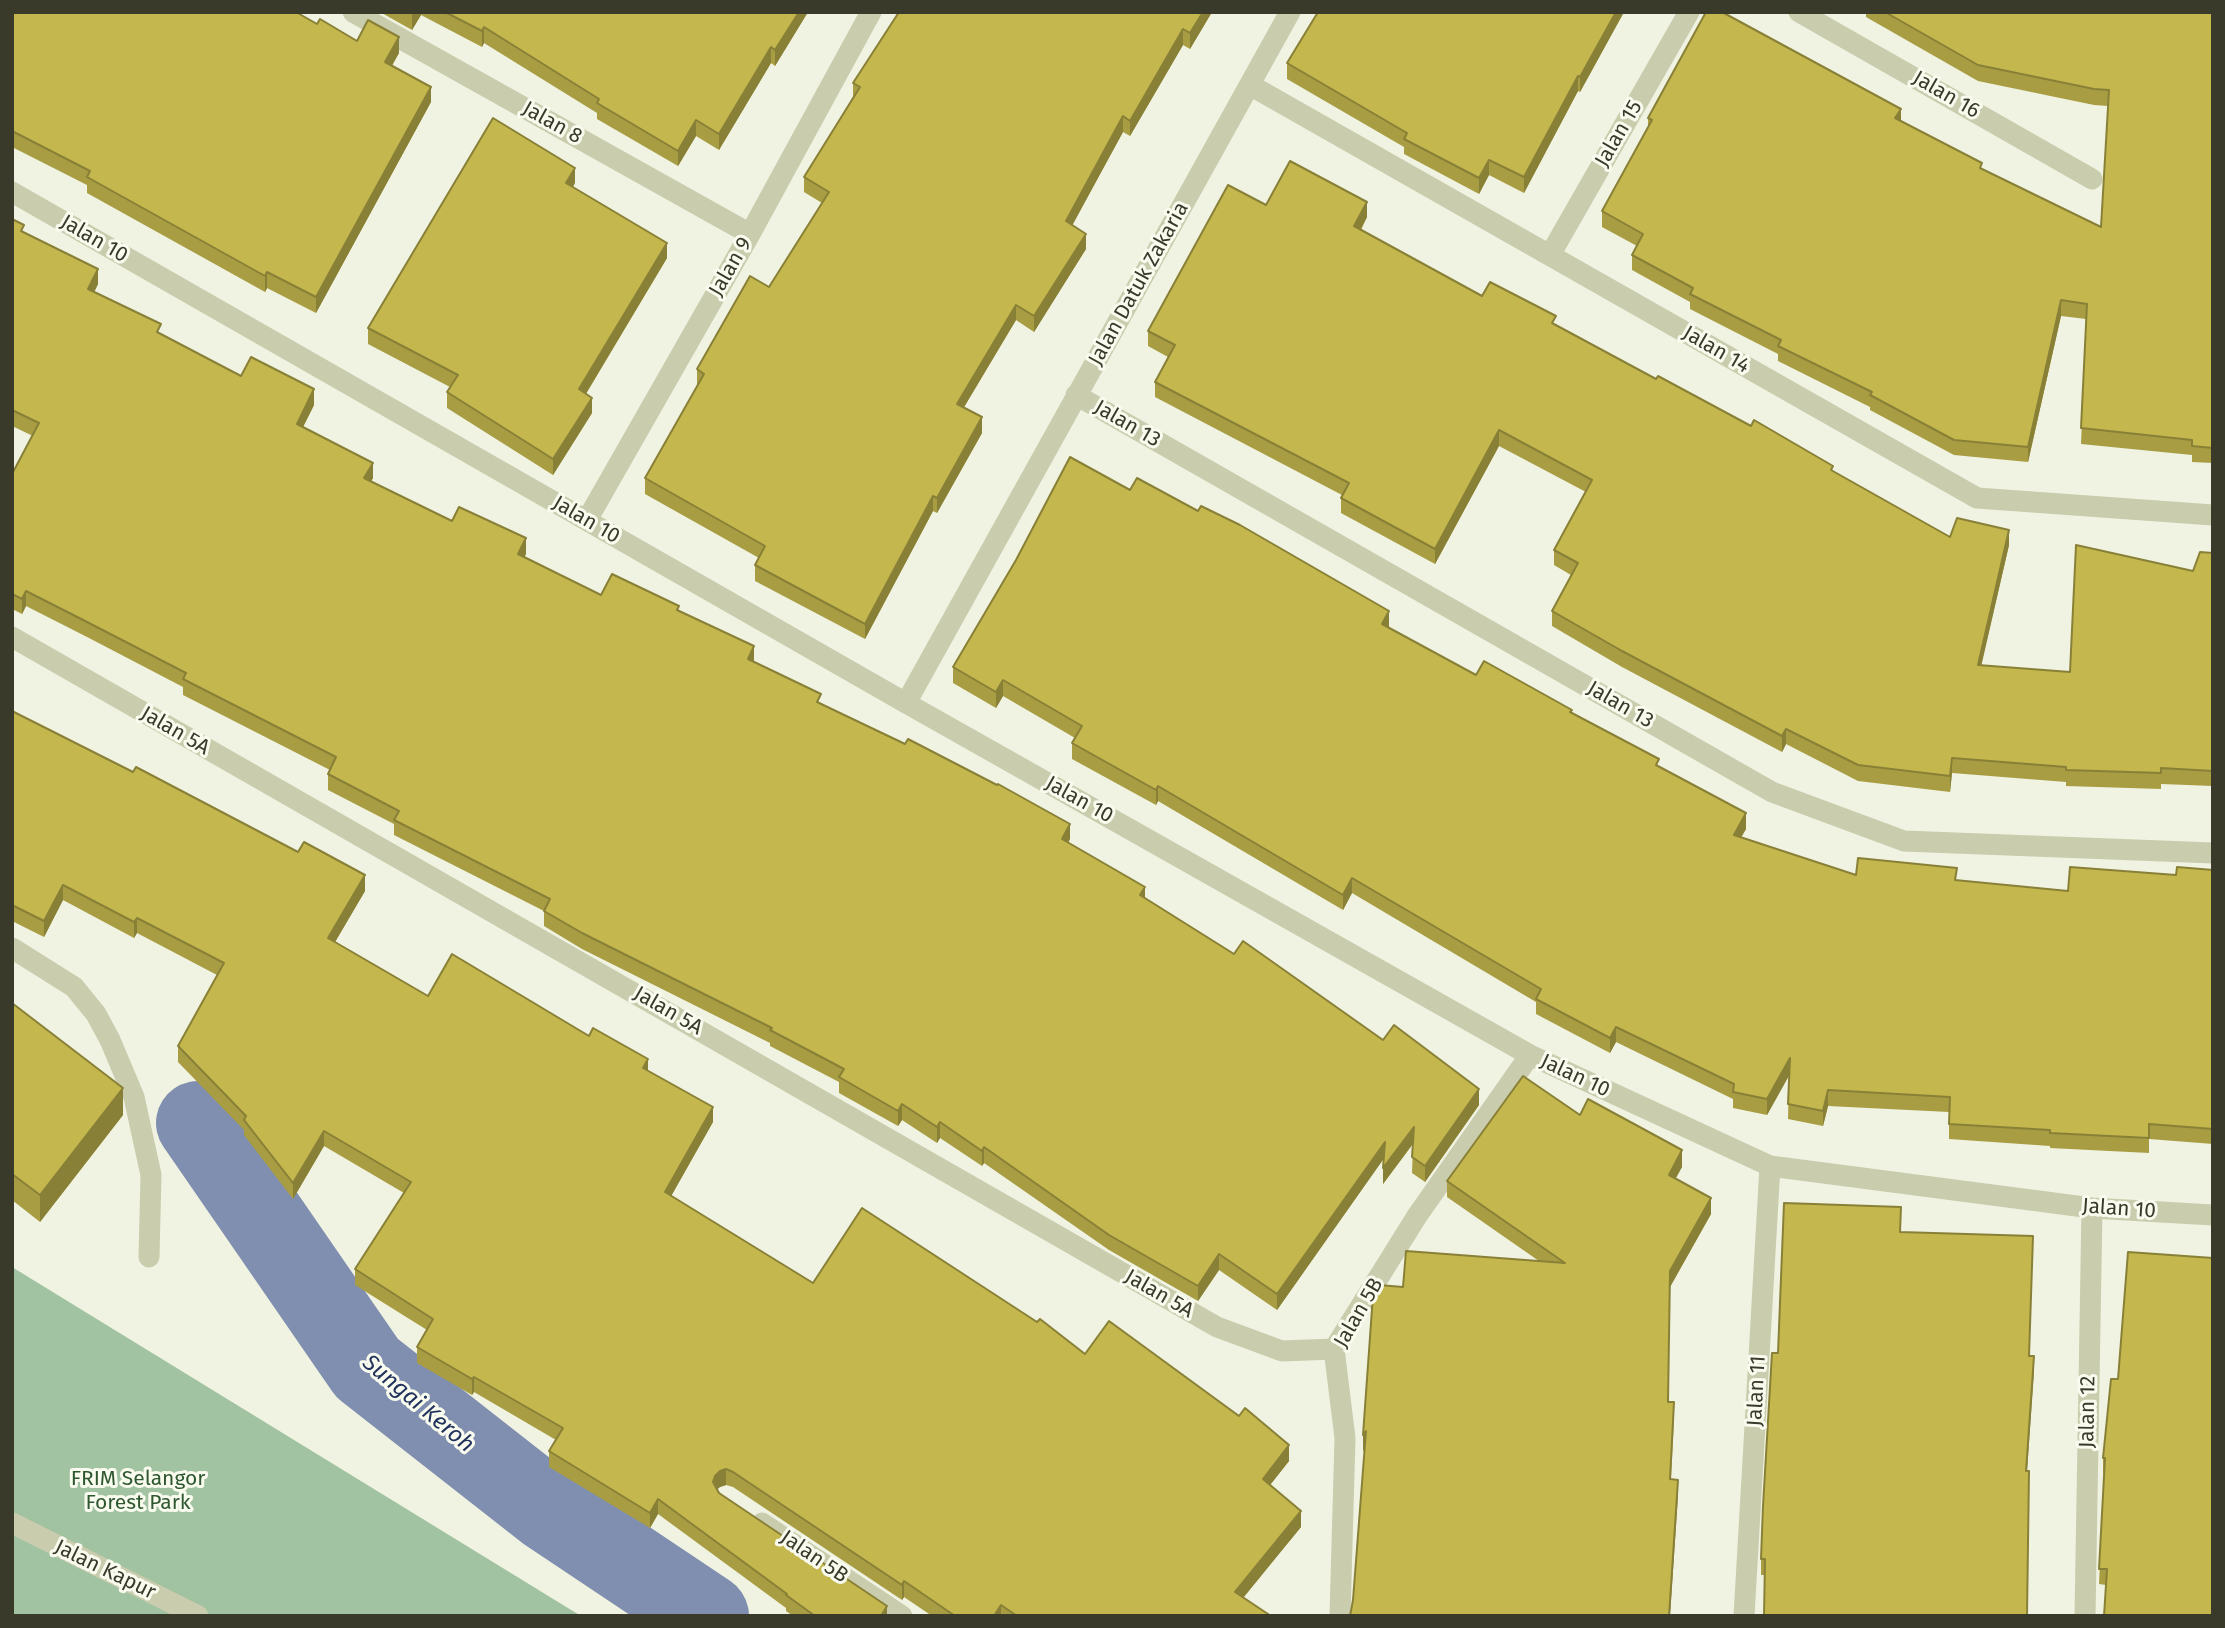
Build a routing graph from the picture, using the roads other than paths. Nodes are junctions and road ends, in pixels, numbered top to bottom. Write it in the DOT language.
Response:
graph roads {
  1 [pos="353,12"];
  2 [pos="871,12"];
  3 [pos="1290,12"];
  4 [pos="1689,12"];
  5 [pos="1799,12"];
  6 [pos="1250,85"];
  7 [pos="2092,179"];
  8 [pos="12,192"];
  9 [pos="750,234"];
  10 [pos="1550,255"];
  11 [pos="1076,395"];
  12 [pos="2213,515"];
  13 [pos="587,520"];
  14 [pos="12,638"];
  15 [pos="906,703"];
  16 [pos="2213,853"];
  17 [pos="12,948"];
  18 [pos="1530,1055"];
  19 [pos="1770,1166"];
  20 [pos="2092,1208"];
  21 [pos="2213,1215"];
  22 [pos="149,1257"];
  23 [pos="1334,1349"];
  24 [pos="748,1513"];
  25 [pos="12,1523"];
  26 [pos="198,1616"];
  27 [pos="902,1616"];
  28 [pos="1339,1616"];
  29 [pos="1744,1616"];
  30 [pos="2085,1616"];
  1 -- 9 [label="street, Jalan 8"];
  2 -- 9 [label="street, Jalan 9"];
  3 -- 6 [label="street, Jalan Datuk Zakaria"];
  4 -- 10 [label="street, Jalan 15"];
  5 -- 7 [label="street, Jalan 16"];
  6 -- 10 [label="street, Jalan 14"];
  6 -- 11 [label="street, Jalan Datuk Zakaria"];
  8 -- 13 [label="street, Jalan 10"];
  9 -- 13 [label="street, Jalan 9"];
  10 -- 12 [label="street, Jalan 14"];
  11 -- 15 [label="street, Jalan Datuk Zakaria"];
  11 -- 16 [label="street, Jalan 13"];
  13 -- 15 [label="street, Jalan 10"];
  14 -- 23 [label="street, Jalan 5A"];
  15 -- 18 [label="street, Jalan 10"];
  17 -- 22 [label="street"];
  18 -- 19 [label="street, Jalan 10"];
  18 -- 23 [label="street, Jalan 5B"];
  19 -- 20 [label="street, Jalan 10"];
  19 -- 29 [label="street, Jalan 11"];
  20 -- 21 [label="street, Jalan 10"];
  20 -- 30 [label="street, Jalan 12"];
  23 -- 28 [label="street, Jalan 5B"];
  24 -- 27 [label="street, Jalan 5B"];
  25 -- 26 [label="street, Jalan Kapur"];
}
